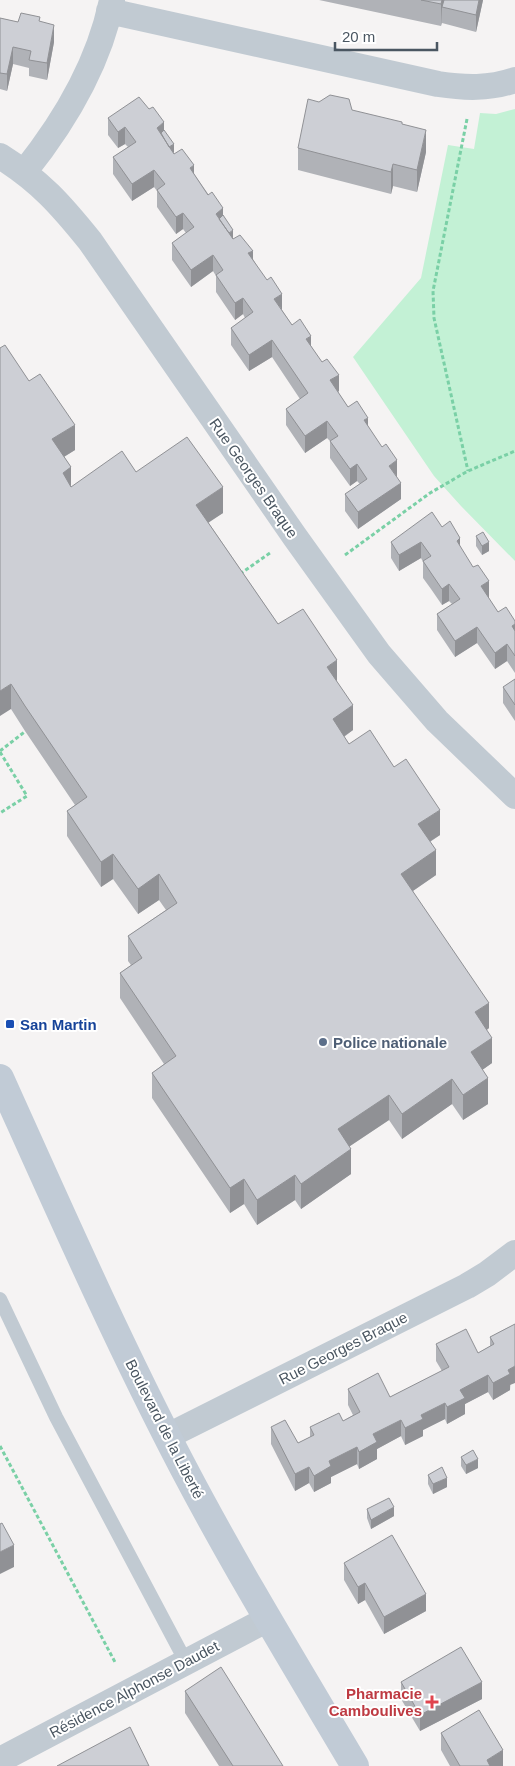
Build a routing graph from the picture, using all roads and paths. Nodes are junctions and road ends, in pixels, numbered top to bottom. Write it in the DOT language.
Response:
graph roads {
  1 [pos="111,6"];
  2 [pos="515,80"];
  3 [pos="473,88"];
  4 [pos="0,156"];
  5 [pos="25,171"];
  6 [pos="515,451"];
  7 [pos="468,471"];
  8 [pos="262,559"];
  9 [pos="320,573"];
  10 [pos="239,575"];
  11 [pos="32,726"];
  12 [pos="0,751"];
  13 [pos="515,796"];
  14 [pos="0,814"];
  15 [pos="0,1078"];
  16 [pos="515,1253"];
  17 [pos="0,1299"];
  18 [pos="168,1436"];
  19 [pos="0,1446"];
  20 [pos="268,1619"];
  21 [pos="186,1662"];
  22 [pos="130,1691"];
  23 [pos="0,1760"];
  24 [pos="355,1766"];
  1 -- 3 [label="street"];
  1 -- 5 [label="street"];
  2 -- 3 [label="street"];
  3 -- 7 [label="path"];
  4 -- 5 [label="street, Rue Georges Braque"];
  5 -- 9 [label="street, Rue Georges Braque"];
  6 -- 7 [label="path"];
  7 -- 9 [label="path"];
  8 -- 10 [label="path"];
  9 -- 13 [label="street, Rue Georges Braque"];
  11 -- 12 [label="path"];
  12 -- 14 [label="path"];
  15 -- 18 [label="main road, Boulevard de la Liberté"];
  16 -- 18 [label="street, Rue Georges Braque"];
  17 -- 21 [label="lane"];
  18 -- 20 [label="main road, Boulevard de la Liberté"];
  19 -- 22 [label="path"];
  20 -- 21 [label="street, Résidence Alphonse Daudet"];
  20 -- 24 [label="main road, Boulevard de la Liberté"];
  21 -- 22 [label="street, Résidence Alphonse Daudet"];
  22 -- 23 [label="street, Résidence Alphonse Daudet"];
}
